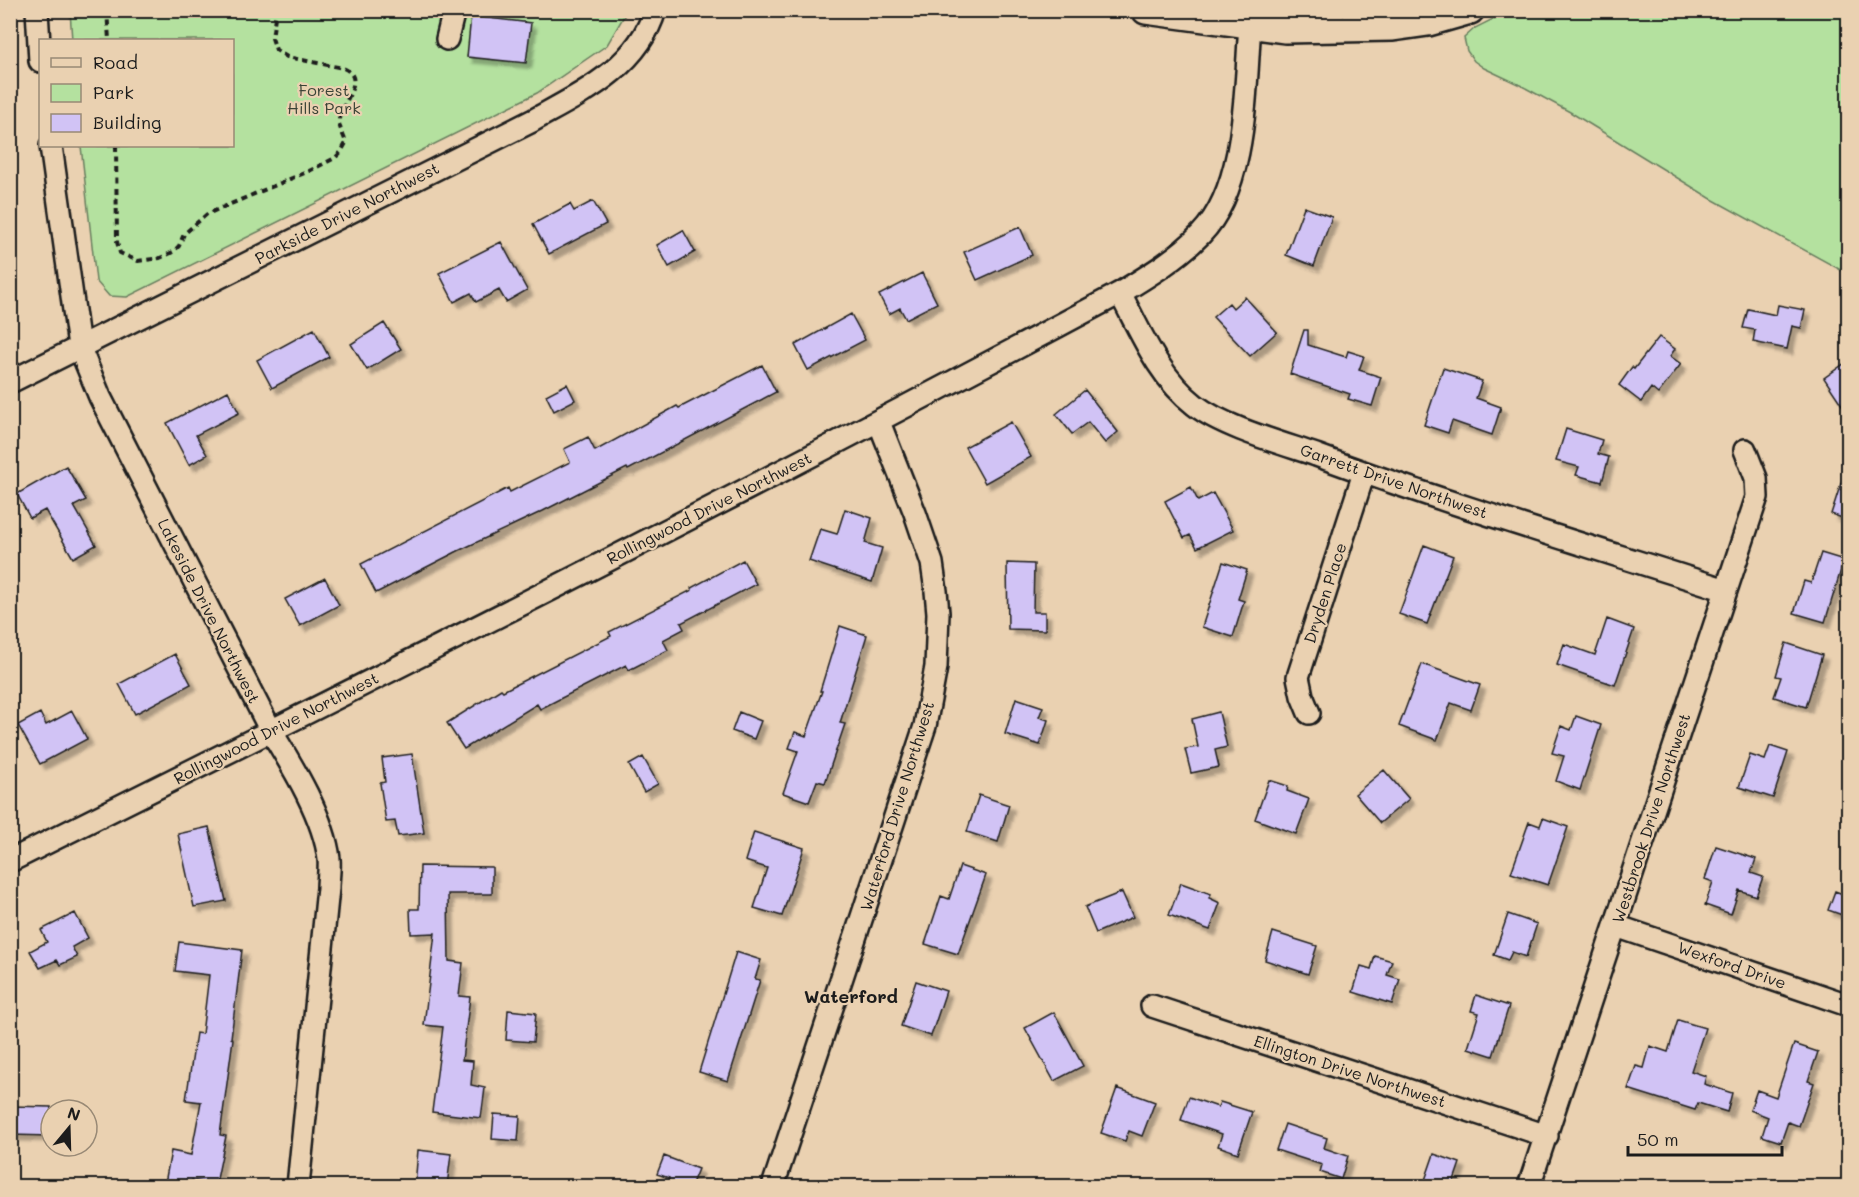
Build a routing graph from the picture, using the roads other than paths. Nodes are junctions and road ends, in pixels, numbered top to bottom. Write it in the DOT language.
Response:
graph roads {
  1 [pos="37,10"];
  2 [pos="454,10"];
  3 [pos="655,10"];
  4 [pos="1146,10"];
  5 [pos="1470,10"];
  6 [pos="1250,25"];
  7 [pos="447,39"];
  8 [pos="39,44"];
  9 [pos="51,147"];
  10 [pos="1120,293"];
  11 [pos="80,346"];
  12 [pos="10,382"];
  13 [pos="879,422"];
  14 [pos="1745,450"];
  15 [pos="1364,473"];
  16 [pos="1726,590"];
  17 [pos="1309,713"];
  18 [pos="271,731"];
  19 [pos="10,861"];
  20 [pos="1616,926"];
  21 [pos="1152,1005"];
  22 [pos="1848,1005"];
  23 [pos="1547,1136"];
  24 [pos="298,1186"];
  25 [pos="773,1186"];
  26 [pos="1529,1186"];
  1 -- 8 [label="street"];
  2 -- 7 [label="street"];
  3 -- 11 [label="street, Parkside Drive Northwest"];
  4 -- 6 [label="main road"];
  5 -- 6 [label="main road"];
  6 -- 10 [label="street, Rollingwood Drive Northwest"];
  9 -- 11 [label="street, Lakeside Drive Northwest"];
  10 -- 13 [label="street, Rollingwood Drive Northwest"];
  10 -- 15 [label="street, Garrett Drive Northwest"];
  11 -- 12 [label="street, Parkside Drive Northwest"];
  11 -- 18 [label="street, Lakeside Drive Northwest"];
  13 -- 18 [label="street, Rollingwood Drive Northwest"];
  13 -- 25 [label="street, Waterford Drive Northwest"];
  14 -- 16 [label="street, Westbrook Drive Northwest"];
  15 -- 16 [label="street, Garrett Drive Northwest"];
  15 -- 17 [label="street, Dryden Place"];
  16 -- 20 [label="street, Westbrook Drive Northwest"];
  18 -- 19 [label="street, Rollingwood Drive Northwest"];
  18 -- 24 [label="street, Lakeside Drive Northwest"];
  20 -- 22 [label="street, Wexford Drive"];
  20 -- 23 [label="street, Westbrook Drive Northwest"];
  21 -- 23 [label="street, Ellington Drive Northwest"];
  23 -- 26 [label="street, Westbrook Drive Northwest"];
}
